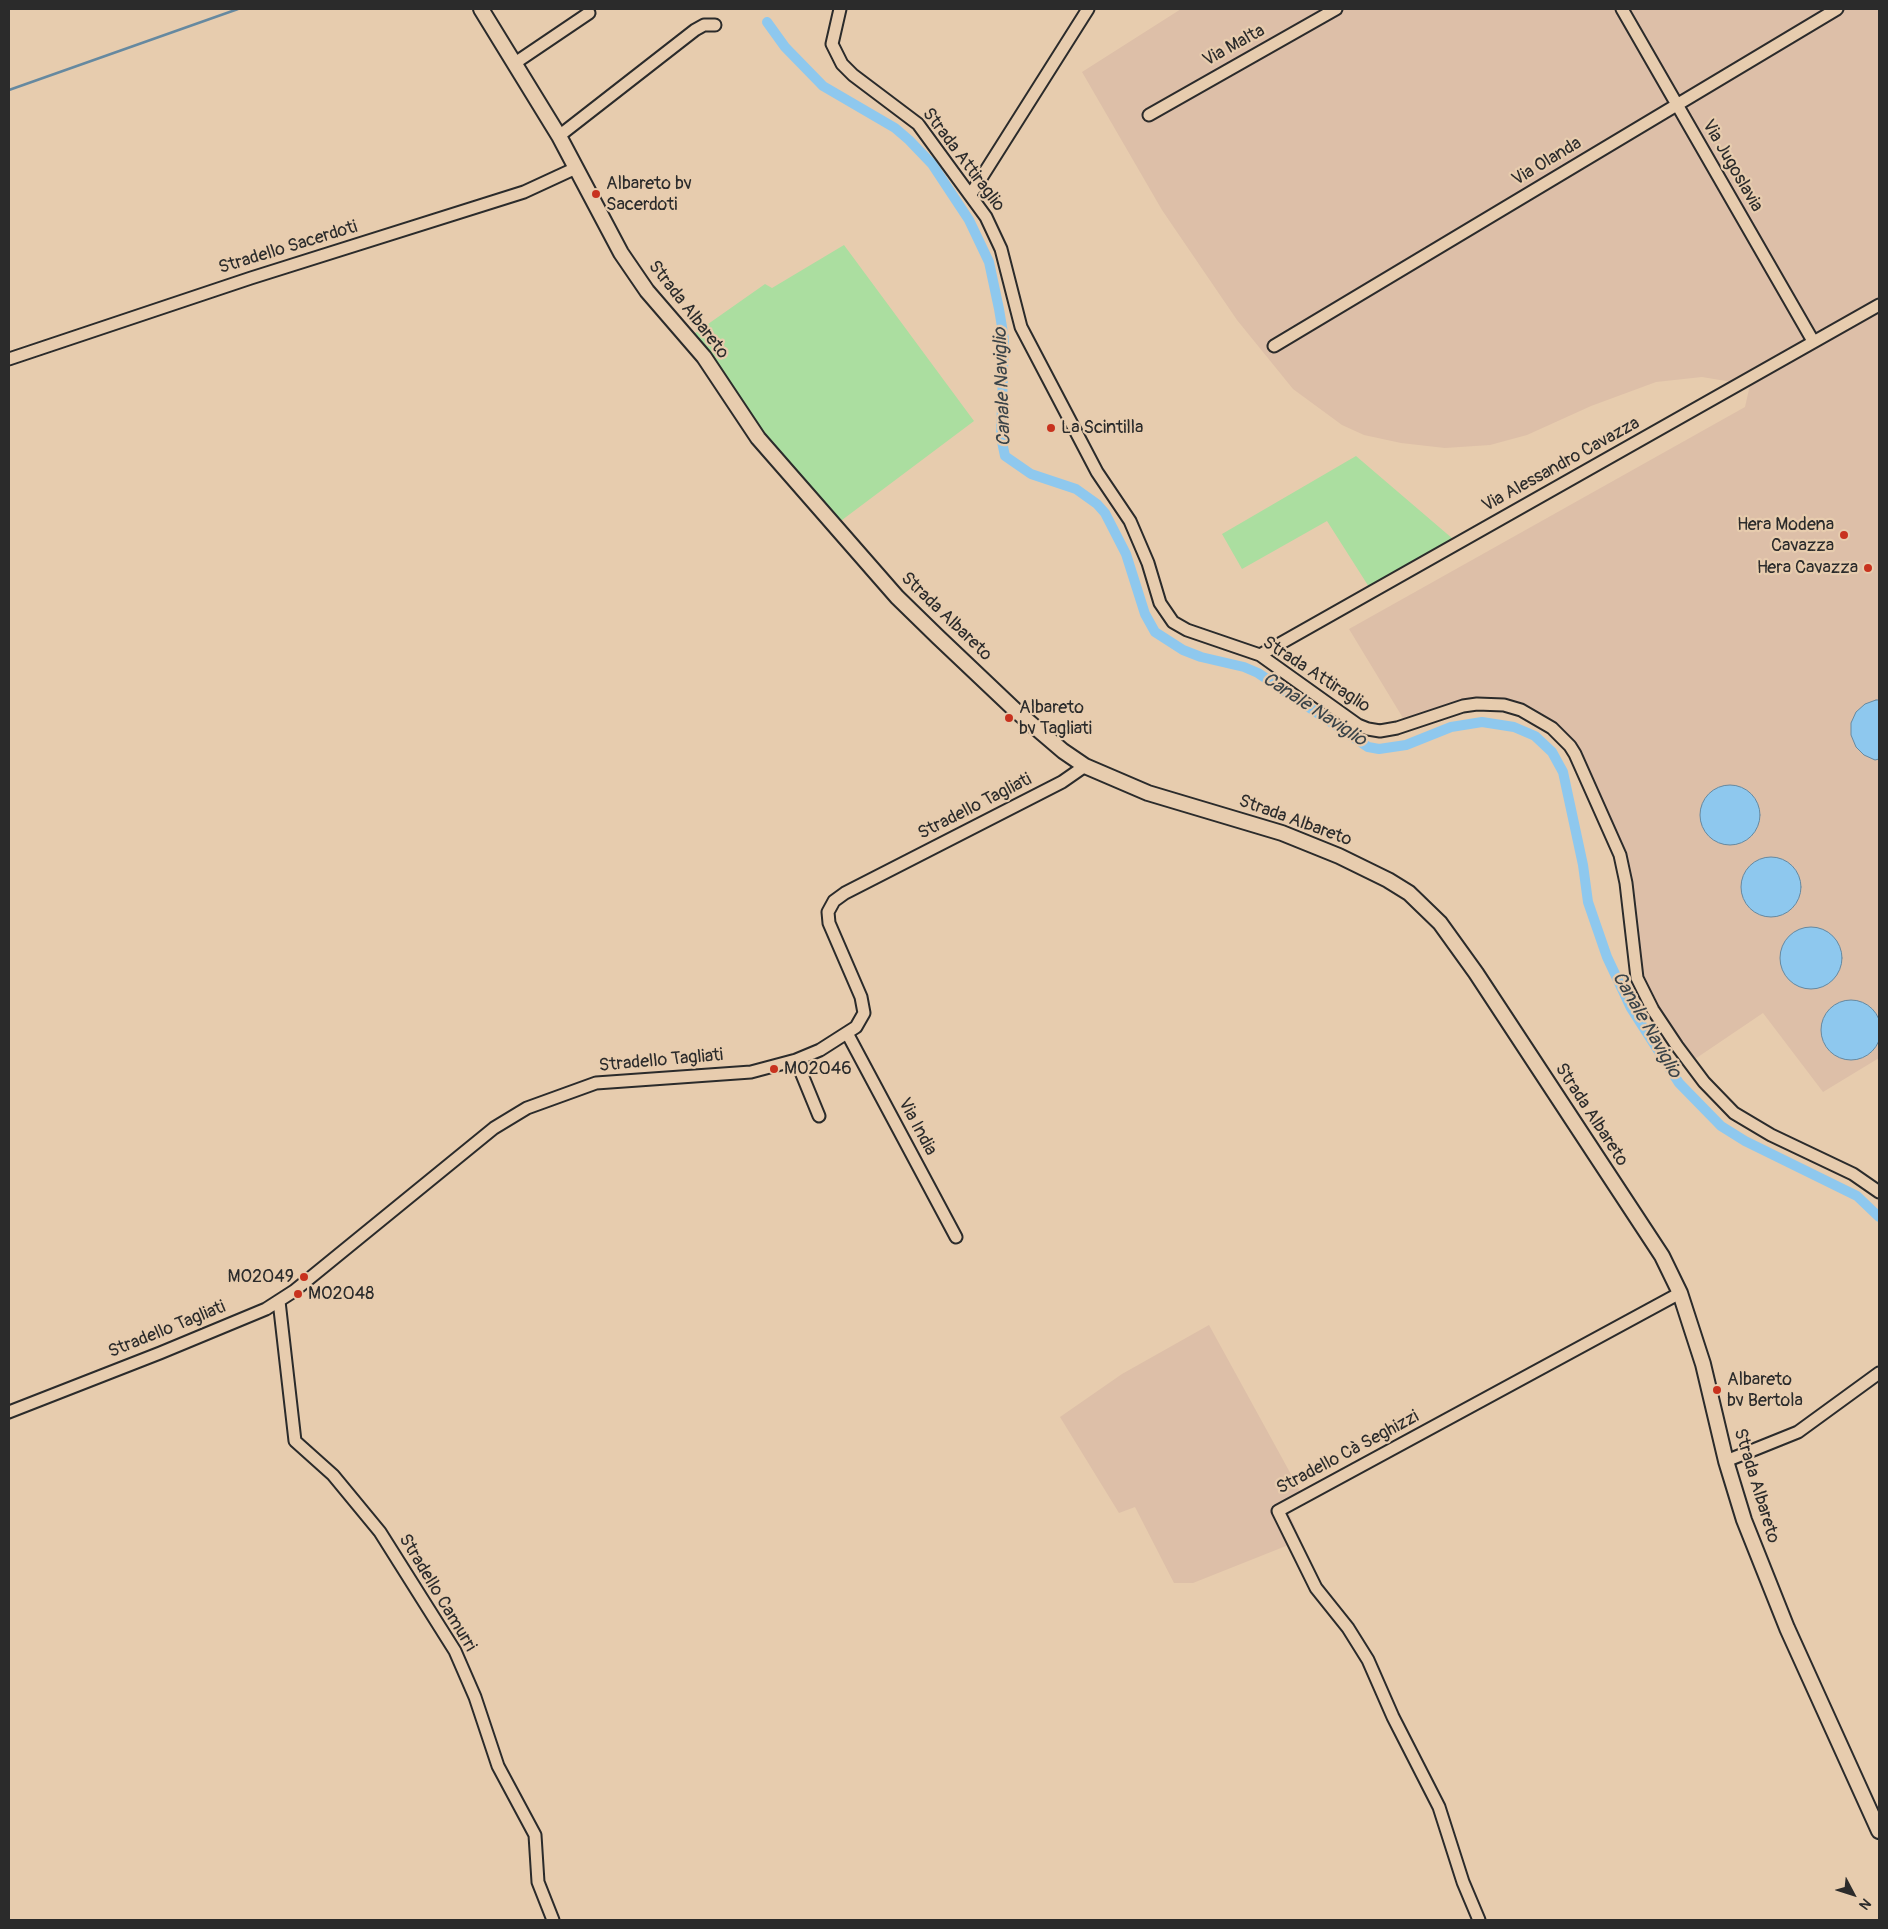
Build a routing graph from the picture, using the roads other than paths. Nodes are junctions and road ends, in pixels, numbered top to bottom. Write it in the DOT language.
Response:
graph roads {
  1 [pos="481,9"];
  2 [pos="840,9"];
  3 [pos="1088,9"];
  4 [pos="1336,9"];
  5 [pos="1622,9"];
  6 [pos="1837,9"];
  7 [pos="589,13"];
  8 [pos="715,25"];
  9 [pos="515,63"];
  10 [pos="1677,105"];
  11 [pos="1149,114"];
  12 [pos="559,136"];
  13 [pos="576,168"];
  14 [pos="971,194"];
  15 [pos="1879,305"];
  16 [pos="1813,341"];
  17 [pos="1274,346"];
  18 [pos="9,359"];
  19 [pos="1260,655"];
  20 [pos="1085,766"];
  21 [pos="847,1034"];
  22 [pos="796,1060"];
  23 [pos="819,1116"];
  24 [pos="1879,1192"];
  25 [pos="956,1237"];
  26 [pos="1680,1293"];
  27 [pos="278,1301"];
  28 [pos="1879,1373"];
  29 [pos="9,1412"];
  30 [pos="1726,1461"];
  31 [pos="1879,1831"];
  32 [pos="553,1920"];
  33 [pos="1479,1920"];
  1 -- 9 [label="street, Strada Albareto"];
  2 -- 14 [label="street, Strada Attiraglio"];
  3 -- 14 [label="street"];
  4 -- 11 [label="street, Via Malta"];
  5 -- 10 [label="street, Via Jugoslavia"];
  6 -- 10 [label="street, Via Olanda"];
  7 -- 9 [label="street"];
  8 -- 12 [label="street"];
  9 -- 12 [label="street, Strada Albareto"];
  10 -- 16 [label="street, Via Jugoslavia"];
  10 -- 17 [label="street, Via Olanda"];
  12 -- 13 [label="street, Strada Albareto"];
  13 -- 18 [label="street, Stradello Sacerdoti"];
  13 -- 20 [label="street, Strada Albareto"];
  14 -- 19 [label="street, Strada Attiraglio"];
  15 -- 16 [label="street, Via Alessandro Cavazza"];
  16 -- 19 [label="street, Via Alessandro Cavazza"];
  19 -- 24 [label="street, Strada Attiraglio"];
  20 -- 21 [label="street, Stradello Tagliati"];
  20 -- 26 [label="street, Strada Albareto"];
  21 -- 22 [label="street, Stradello Tagliati"];
  21 -- 25 [label="street, Via India"];
  22 -- 23 [label="street"];
  22 -- 27 [label="street, Stradello Tagliati"];
  26 -- 30 [label="street, Strada Albareto"];
  26 -- 33 [label="street, Stradello Cà Seghizzi"];
  27 -- 29 [label="street, Stradello Tagliati"];
  27 -- 32 [label="street, Stradello Camurri"];
  28 -- 30 [label="street"];
  30 -- 31 [label="street, Strada Albareto"];
}
